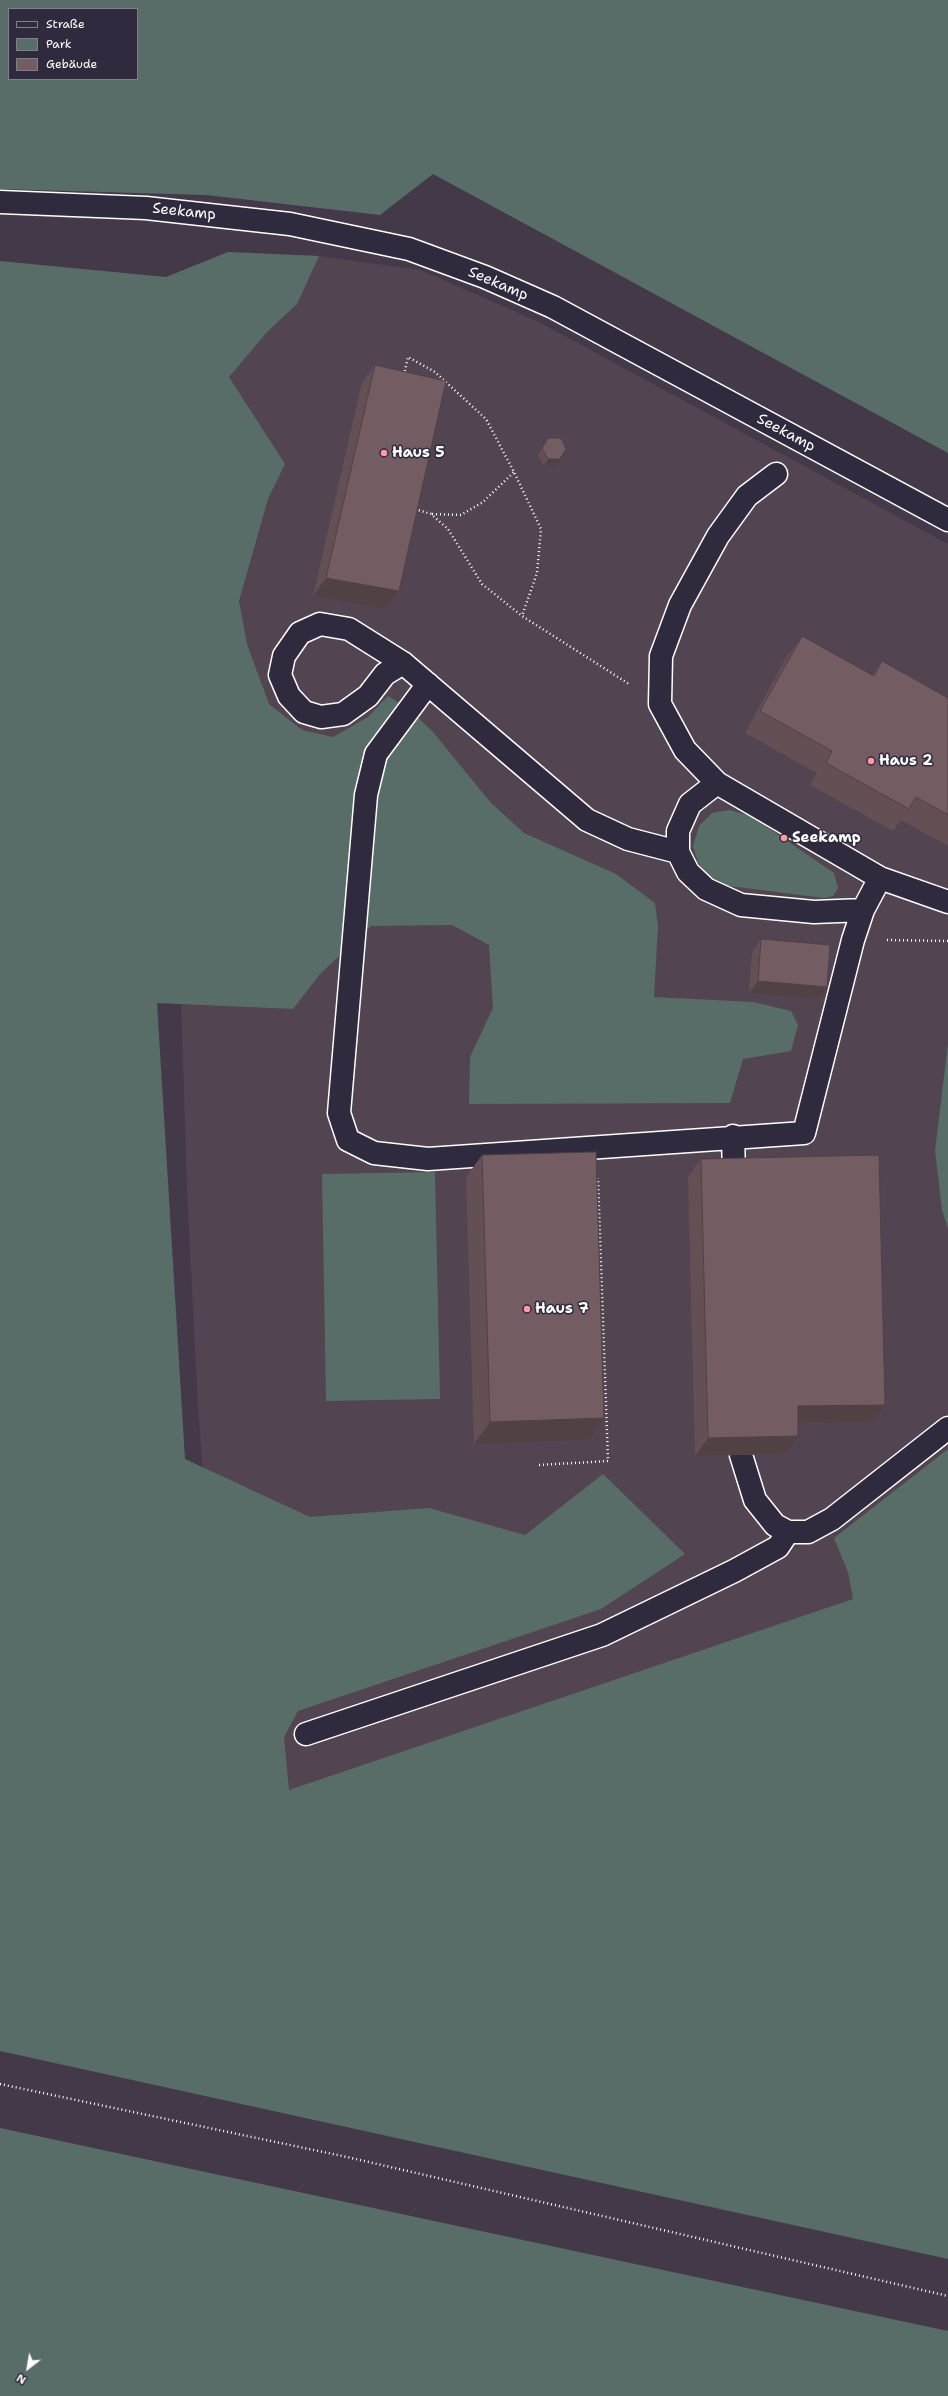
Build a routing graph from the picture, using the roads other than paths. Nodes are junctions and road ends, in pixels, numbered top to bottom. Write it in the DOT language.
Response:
graph roads {
  1 [pos="0,202"];
  2 [pos="776,474"];
  3 [pos="948,520"];
  4 [pos="403,663"];
  5 [pos="428,684"];
  6 [pos="717,783"];
  7 [pos="678,852"];
  8 [pos="880,878"];
  9 [pos="948,902"];
  10 [pos="863,910"];
  11 [pos="733,1136"];
  12 [pos="734,1176"];
  13 [pos="948,1428"];
  14 [pos="741,1455"];
  15 [pos="788,1532"];
  16 [pos="306,1734"];
  1 -- 3 [label="street, Seekamp"];
  2 -- 6 [label="street"];
  4 -- 4 [label="street"];
  4 -- 5 [label="street"];
  5 -- 7 [label="street"];
  5 -- 11 [label="street"];
  6 -- 7 [label="street"];
  6 -- 8 [label="street"];
  7 -- 10 [label="street"];
  8 -- 9 [label="street"];
  8 -- 10 [label="street"];
  10 -- 11 [label="street"];
  11 -- 12 [label="street"];
  13 -- 15 [label="street"];
  14 -- 15 [label="street"];
  15 -- 16 [label="street"];
}
